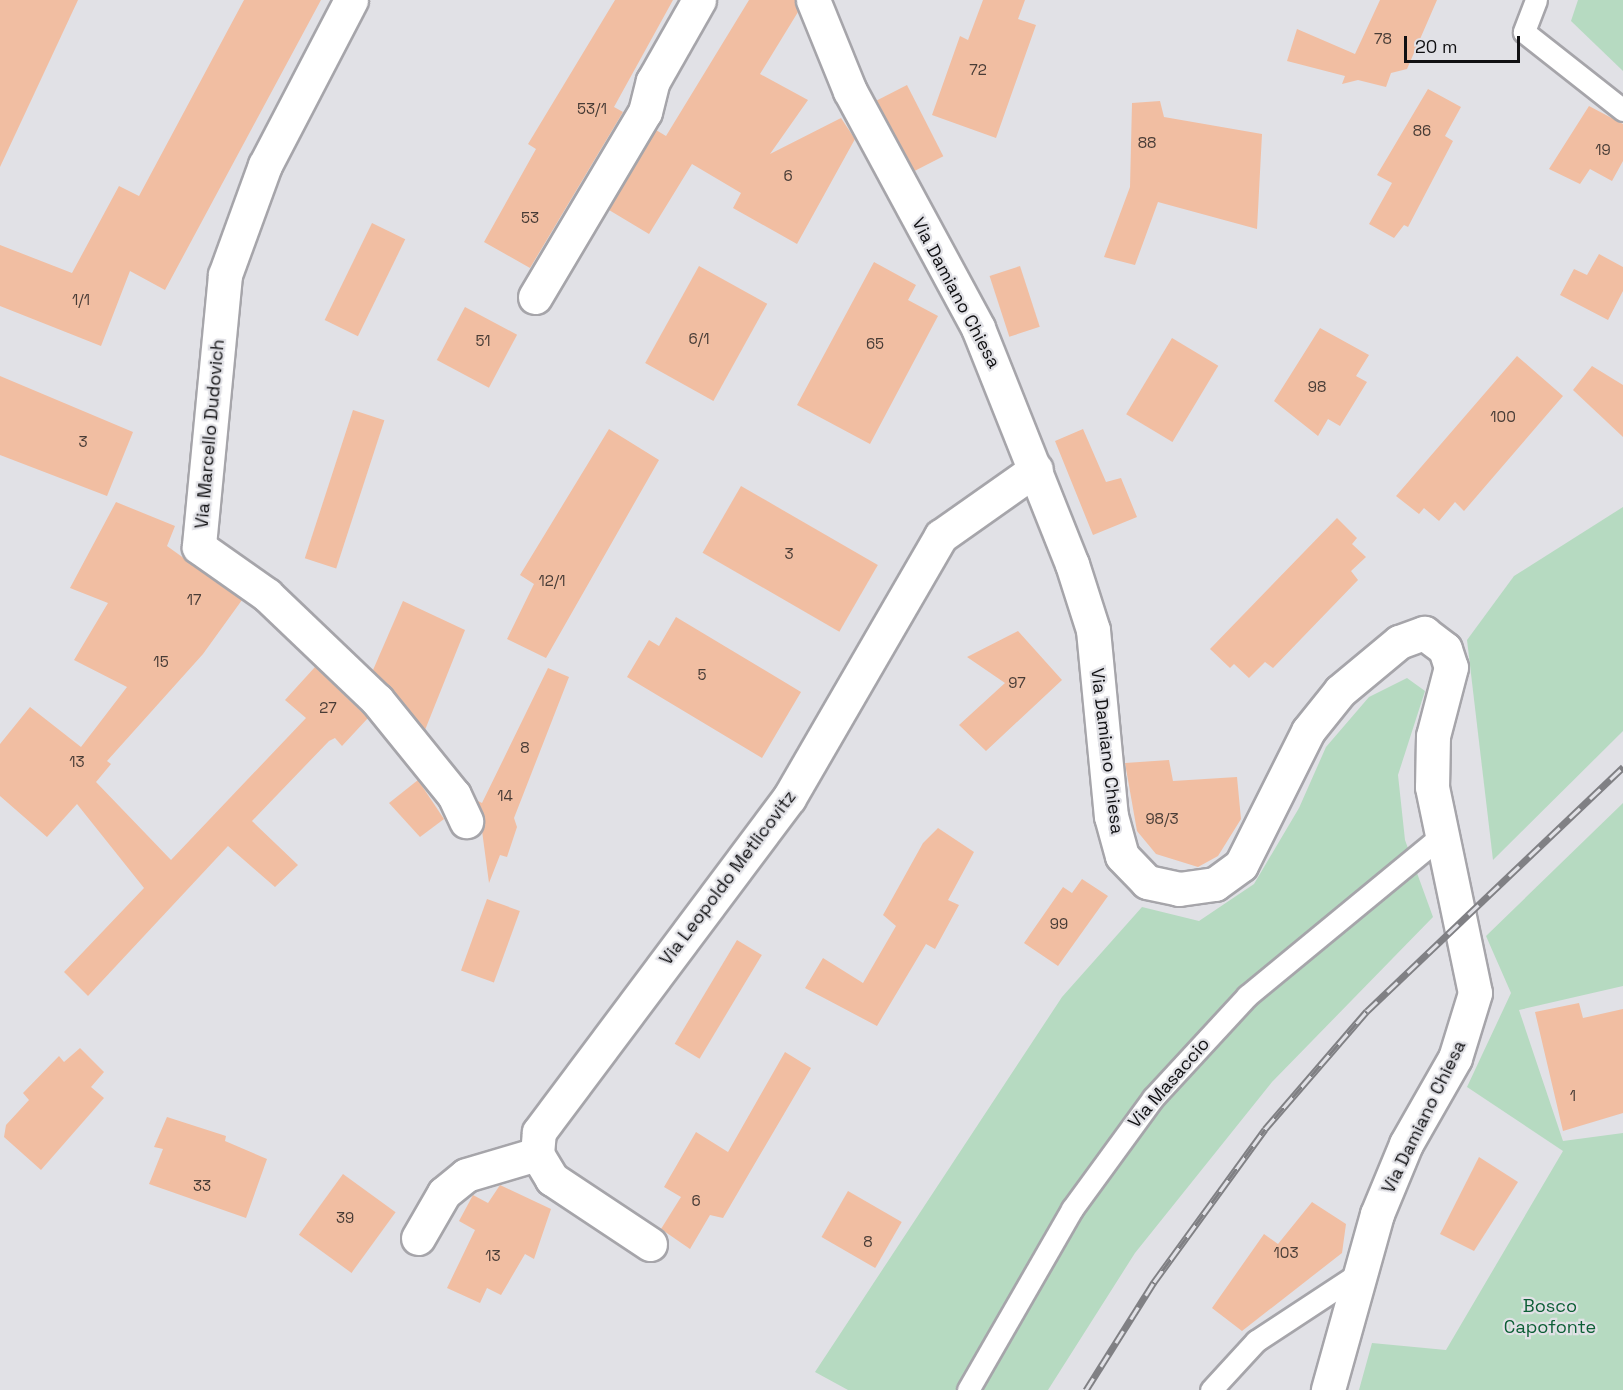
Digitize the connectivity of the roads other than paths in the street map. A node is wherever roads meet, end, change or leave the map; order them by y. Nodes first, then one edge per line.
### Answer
1 (351, 0) edge
2 (699, 0) edge
3 (813, 0) edge
4 (1536, 0) edge
5 (1623, 110) edge
6 (535, 297) dead end
7 (1036, 469) junction
8 (466, 820) dead end
9 (1440, 837) junction
10 (537, 1154) junction
11 (418, 1238) dead end
12 (650, 1244) dead end
13 (1361, 1272) junction
14 (968, 1390) edge
15 (1211, 1390) edge
16 (1328, 1390) edge

1 - 8 street, Via Marcello Dudovich
2 - 6 street
3 - 7 street, Via Damiano Chiesa
4 - 5 lane
7 - 9 street, Via Damiano Chiesa
7 - 10 street, Via Leopoldo Metlicovitz
9 - 13 street, Via Damiano Chiesa
9 - 14 lane, Via Masaccio
10 - 11 street
10 - 12 street
13 - 15 lane
13 - 16 street, Via Damiano Chiesa

